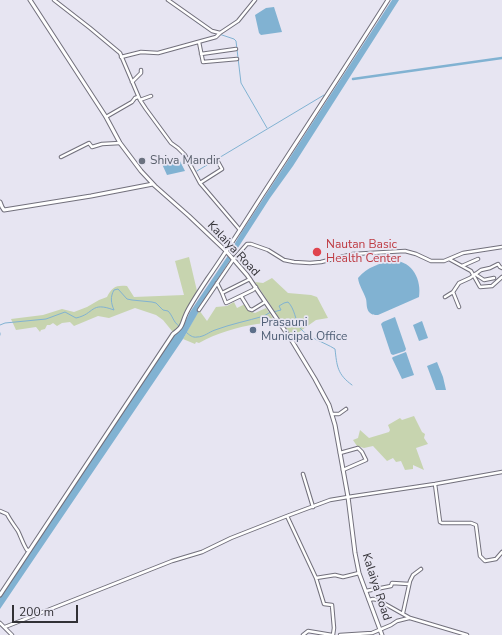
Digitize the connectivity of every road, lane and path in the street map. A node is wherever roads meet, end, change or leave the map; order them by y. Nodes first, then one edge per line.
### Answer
1 (30, 0) edge
2 (54, 0) edge
3 (168, 0) edge
4 (255, 0) edge
5 (388, 0) edge
6 (219, 34) junction
7 (198, 42) junction
8 (236, 49) dead end
9 (201, 54) junction
10 (122, 57) junction
11 (237, 59) dead end
12 (141, 70) dead end
13 (132, 82) junction
14 (150, 96) dead end
15 (139, 98) junction
16 (106, 118) junction
17 (120, 143) junction
18 (61, 157) dead end
19 (217, 160) dead end
20 (200, 183) junction
21 (153, 184) junction
22 (0, 202) edge
23 (240, 230) junction
24 (502, 248) edge
25 (227, 253) junction
26 (449, 259) junction
27 (478, 259) dead end
28 (233, 260) junction
29 (462, 266) junction
30 (502, 268) edge
31 (474, 275) junction
32 (502, 277) edge
33 (494, 278) dead end
34 (250, 279) junction
35 (217, 283) junction
36 (256, 287) junction
37 (453, 292) junction
38 (222, 293) junction
39 (241, 296) junction
40 (445, 298) dead end
41 (266, 302) junction
42 (459, 307) dead end
43 (200, 310) dead end
44 (346, 409) dead end
45 (332, 414) junction
46 (340, 453) junction
47 (343, 470) junction
48 (502, 472) edge
49 (303, 474) dead end
50 (435, 484) junction
51 (348, 497) junction
52 (313, 507) junction
53 (0, 512) edge
54 (287, 516) junction
55 (30, 550) junction
56 (502, 552) edge
57 (421, 569) dead end
58 (359, 572) junction
59 (316, 578) junction
60 (409, 584) junction
61 (366, 591) junction
62 (0, 596) edge
63 (369, 600) junction
64 (403, 613) junction
65 (410, 618) junction
66 (0, 623) edge
67 (5, 627) junction
68 (380, 629) junction
69 (363, 634) edge
70 (12, 635) edge
71 (303, 635) edge
72 (332, 635) edge
73 (340, 635) edge
74 (382, 635) edge
75 (468, 635) edge

1 - 16 main road, Kalaiya Road
2 - 10 street
3 - 6 street
4 - 6 street
5 - 23 main road
6 - 7 street
7 - 9 street
7 - 10 street
8 - 9 street
9 - 11 street
10 - 13 street
12 - 13 street
13 - 15 street
14 - 15 street
15 - 16 street
15 - 20 street
16 - 17 main road, Kalaiya Road
17 - 18 street
17 - 21 main road, Kalaiya Road
19 - 20 street
20 - 23 street
21 - 22 main road
21 - 25 main road, Kalaiya Road
23 - 25 main road
24 - 26 street
25 - 28 main road, Kalaiya Road
25 - 55 main road
26 - 28 street
26 - 29 street
27 - 29 street
28 - 34 main road, Kalaiya Road
28 - 35 street
29 - 31 street
30 - 31 street
31 - 32 street
31 - 33 street
31 - 37 street
34 - 36 main road, Kalaiya Road
34 - 38 street
35 - 38 street
35 - 43 street
36 - 39 street
36 - 41 main road, Kalaiya Road
37 - 40 street
37 - 42 street
38 - 39 street
39 - 41 street
41 - 45 main road, Kalaiya Road
44 - 45 street
45 - 46 main road, Kalaiya Road
46 - 47 main road, Kalaiya Road
46 - 47 street
47 - 51 main road, Kalaiya Road
48 - 50 street
49 - 52 street
50 - 51 street
50 - 56 street
51 - 52 street
51 - 58 main road, Kalaiya Road
52 - 54 street
53 - 55 street
54 - 59 street
54 - 67 street
55 - 62 main road
57 - 60 street
58 - 59 street
58 - 61 main road, Kalaiya Road
59 - 72 street
60 - 61 street
60 - 64 street
61 - 63 main road, Kalaiya Road
63 - 64 street
63 - 68 main road, Kalaiya Road
64 - 65 street
65 - 68 street
65 - 75 street
66 - 67 street
67 - 70 street
68 - 69 street
68 - 74 main road, Kalaiya Road
69 - 73 street
71 - 72 street

